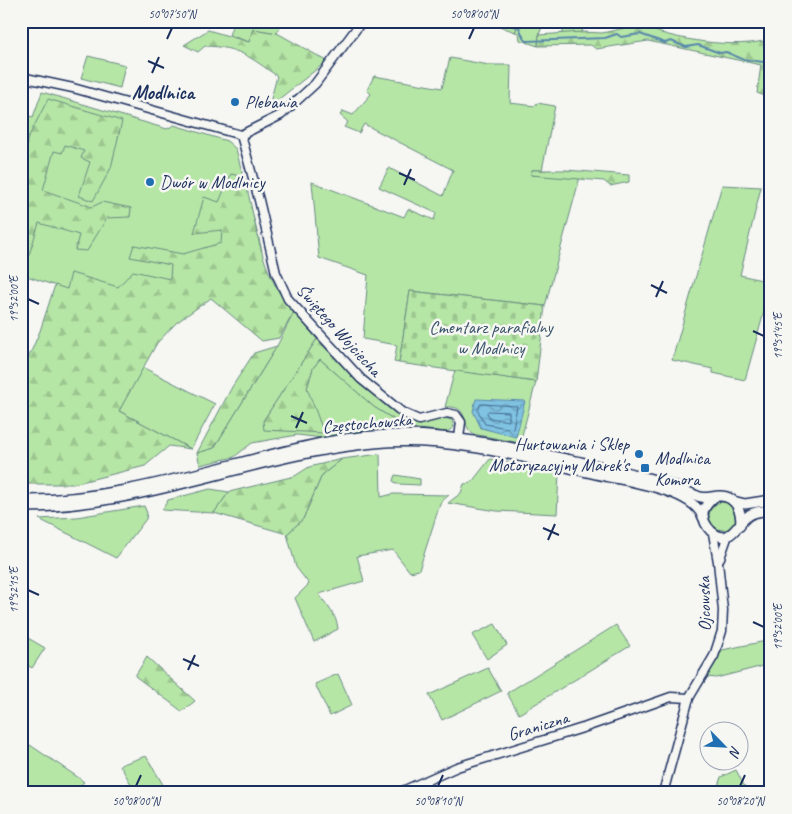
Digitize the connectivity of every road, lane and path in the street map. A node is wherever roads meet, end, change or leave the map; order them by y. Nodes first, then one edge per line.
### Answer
1 (362, 21) edge
2 (21, 77) edge
3 (241, 135) junction
4 (459, 438) junction
5 (714, 498) junction
6 (21, 500) edge
7 (771, 500) edge
8 (734, 501) junction
9 (21, 507) edge
10 (771, 510) edge
11 (704, 517) junction
12 (740, 526) junction
13 (712, 532) junction
14 (728, 535) junction
15 (718, 562) junction
16 (689, 698) junction
17 (398, 793) edge
18 (663, 793) edge

1 - 3 street
2 - 3 street
3 - 4 street, Świętego Wojciecha
4 - 5 main road, Częstochowska
4 - 6 main road, Częstochowska
5 - 8 main road
5 - 11 main road
7 - 8 main road
8 - 12 main road
9 - 11 main road, Częstochowska
10 - 12 main road
11 - 13 main road
12 - 14 main road
13 - 14 main road
13 - 15 street, Ojcowska
14 - 15 street, Ojcowska
15 - 16 street, Ojcowska
16 - 17 street, Graniczna
16 - 18 street, Ojcowska

